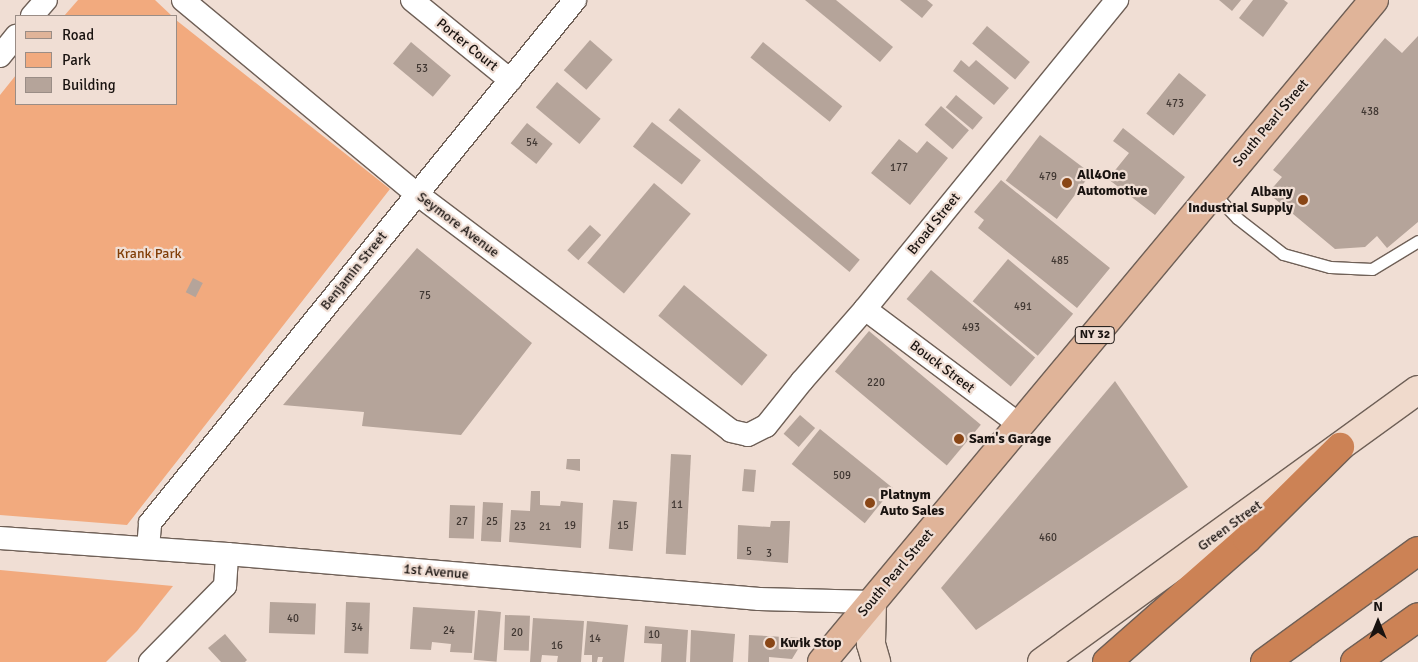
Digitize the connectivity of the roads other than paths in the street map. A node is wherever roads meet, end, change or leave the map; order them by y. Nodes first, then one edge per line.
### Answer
1 (46, 0) edge
2 (575, 0) edge
3 (1117, 0) edge
4 (186, 1) edge
5 (422, 3) edge
6 (1366, 3) edge
7 (33, 15) edge
8 (15, 37) edge
9 (0, 56) edge
10 (510, 80) junction
11 (1213, 193) junction
12 (417, 194) junction
13 (1418, 241) edge
14 (865, 309) junction
15 (1418, 390) edge
16 (1020, 425) junction
17 (743, 434) joint
18 (1340, 447) junction
19 (0, 538) edge
20 (148, 548) junction
21 (1418, 552) edge
22 (227, 554) junction
23 (872, 602) junction
24 (1418, 617) edge
25 (150, 662) edge
26 (822, 662) edge
27 (876, 662) edge
28 (1042, 662) edge
29 (1107, 662) edge
30 (1265, 662) edge
31 (1355, 662) edge

1 - 7 street
2 - 10 street, Benjamin Street
3 - 14 street, Broad Street
4 - 12 street, Seymore Avenue
5 - 10 street, Porter Court
6 - 11 main road, South Pearl Street / NY 32
8 - 9 street
10 - 12 street, Benjamin Street
11 - 13 lane
11 - 16 main road, South Pearl Street / NY 32
12 - 17 street, Seymore Avenue
12 - 20 street, Benjamin Street
14 - 16 street, Bouck Street
14 - 17 street, Broad Street
15 - 18 main road, Green Street
16 - 23 main road, South Pearl Street / NY 32
18 - 28 main road, Green Street
18 - 29 highway
19 - 20 street, 1st Avenue
20 - 22 street, 1st Avenue
21 - 30 highway
22 - 23 street, 1st Avenue
22 - 25 street
23 - 26 main road, South Pearl Street / NY 32
23 - 27 main road
24 - 31 highway

